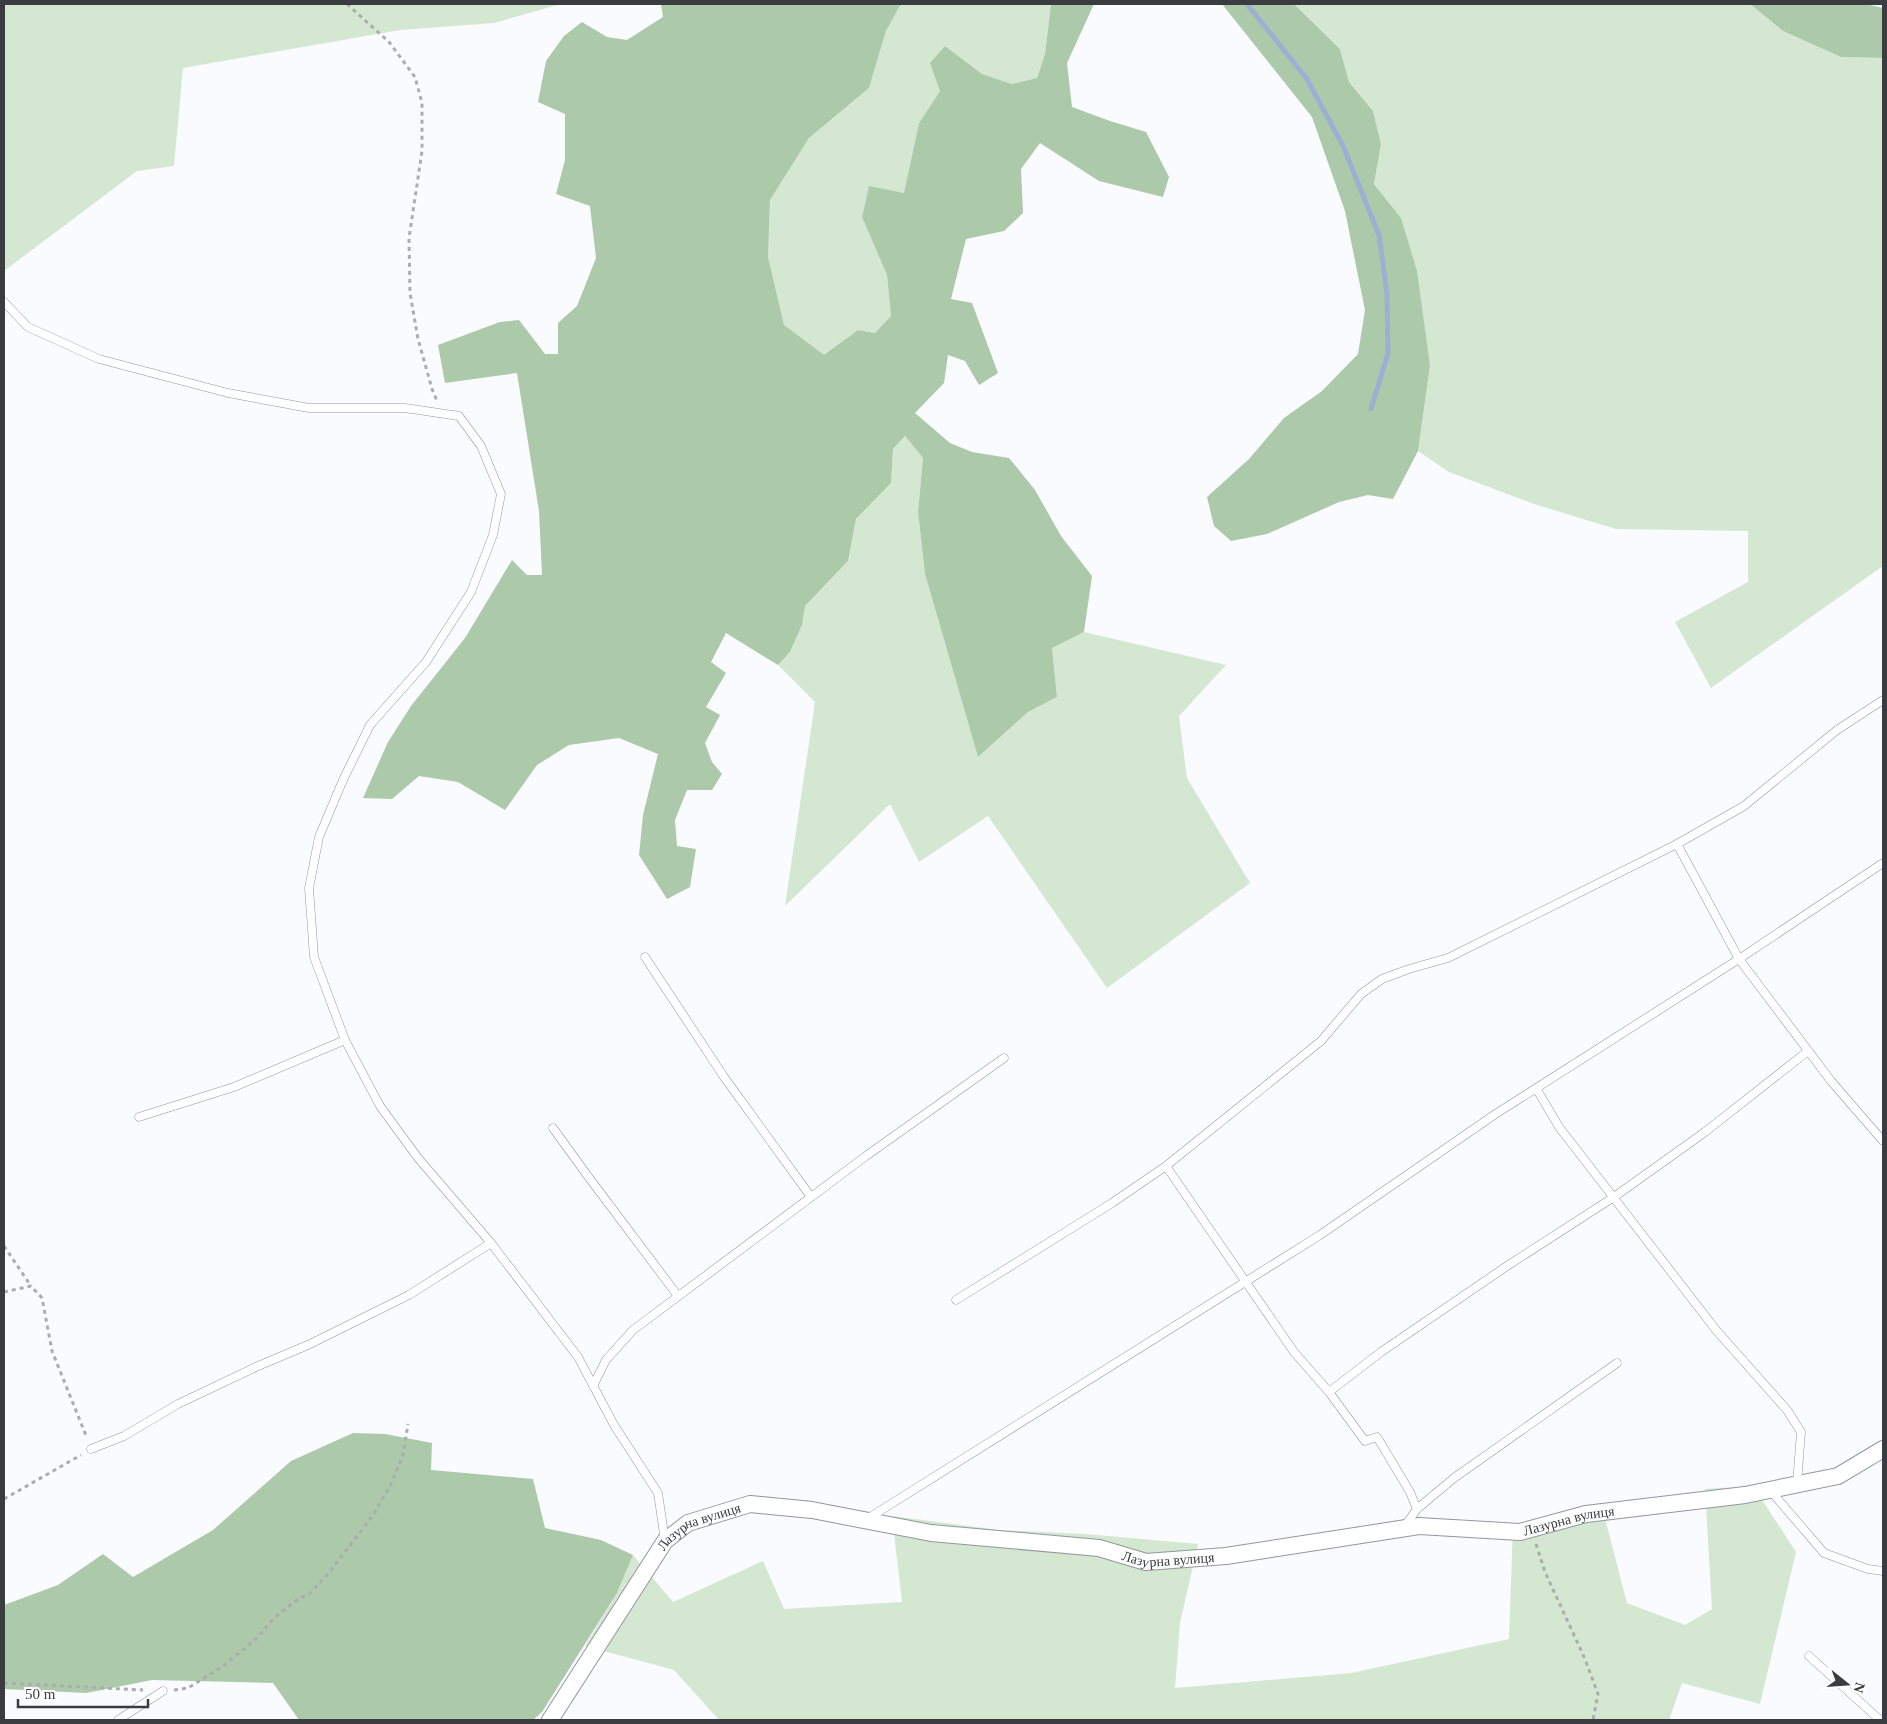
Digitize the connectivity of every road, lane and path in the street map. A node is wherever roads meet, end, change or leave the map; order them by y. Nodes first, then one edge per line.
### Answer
1 (347, 4) edge
2 (4, 302) edge
3 (443, 414) junction
4 (1883, 700) edge
5 (1677, 844) junction
6 (1883, 863) edge
7 (645, 957) dead end
8 (1739, 959) junction
9 (345, 1040) junction
10 (1808, 1051) junction
11 (1004, 1058) dead end
12 (1536, 1088) junction
13 (139, 1118) dead end
14 (553, 1128) dead end
15 (1883, 1141) edge
16 (1166, 1166) junction
17 (811, 1197) junction
18 (1614, 1197) junction
19 (491, 1243) junction
20 (4, 1246) edge
21 (1246, 1282) junction
22 (31, 1286) junction
23 (4, 1292) edge
24 (678, 1296) junction
25 (956, 1300) dead end
26 (1617, 1363) dead end
27 (593, 1386) junction
28 (1329, 1392) junction
29 (408, 1424) dead end
30 (91, 1449) junction
31 (1883, 1449) edge
32 (1797, 1484) junction
33 (1770, 1490) junction
34 (4, 1499) edge
35 (1417, 1509) junction
36 (866, 1520) junction
37 (1403, 1528) junction
38 (1531, 1529) junction
39 (665, 1541) junction
40 (1883, 1571) edge
41 (1809, 1656) dead end
42 (4, 1683) edge
43 (163, 1691) junction
44 (118, 1720) edge
45 (550, 1720) edge
46 (1593, 1720) edge
47 (1880, 1720) edge

1 - 3 path
2 - 3 lane
3 - 9 lane
4 - 5 lane
5 - 8 lane
5 - 16 lane
6 - 8 lane
7 - 17 lane
8 - 10 lane
8 - 12 lane
9 - 13 lane
9 - 19 lane
10 - 15 lane
10 - 18 lane
11 - 17 lane
12 - 18 lane
12 - 21 lane
14 - 24 lane
16 - 21 lane
16 - 25 lane
17 - 24 lane
18 - 28 lane
18 - 32 lane
19 - 27 lane
19 - 30 lane
20 - 22 path
21 - 28 lane
21 - 36 lane
22 - 23 path
22 - 30 path
24 - 27 lane
26 - 35 lane
27 - 39 lane
28 - 35 lane
29 - 43 path
30 - 34 path
31 - 32 street, Лазурна вулиця
32 - 33 street, Лазурна вулиця
33 - 38 street, Лазурна вулиця
33 - 40 lane
35 - 37 lane
36 - 37 street, Лазурна вулиця
36 - 39 street, Лазурна вулиця
37 - 38 street, Лазурна вулиця
38 - 46 path
39 - 45 street, Лазурна вулиця
41 - 47 lane
42 - 43 path
43 - 44 lane

